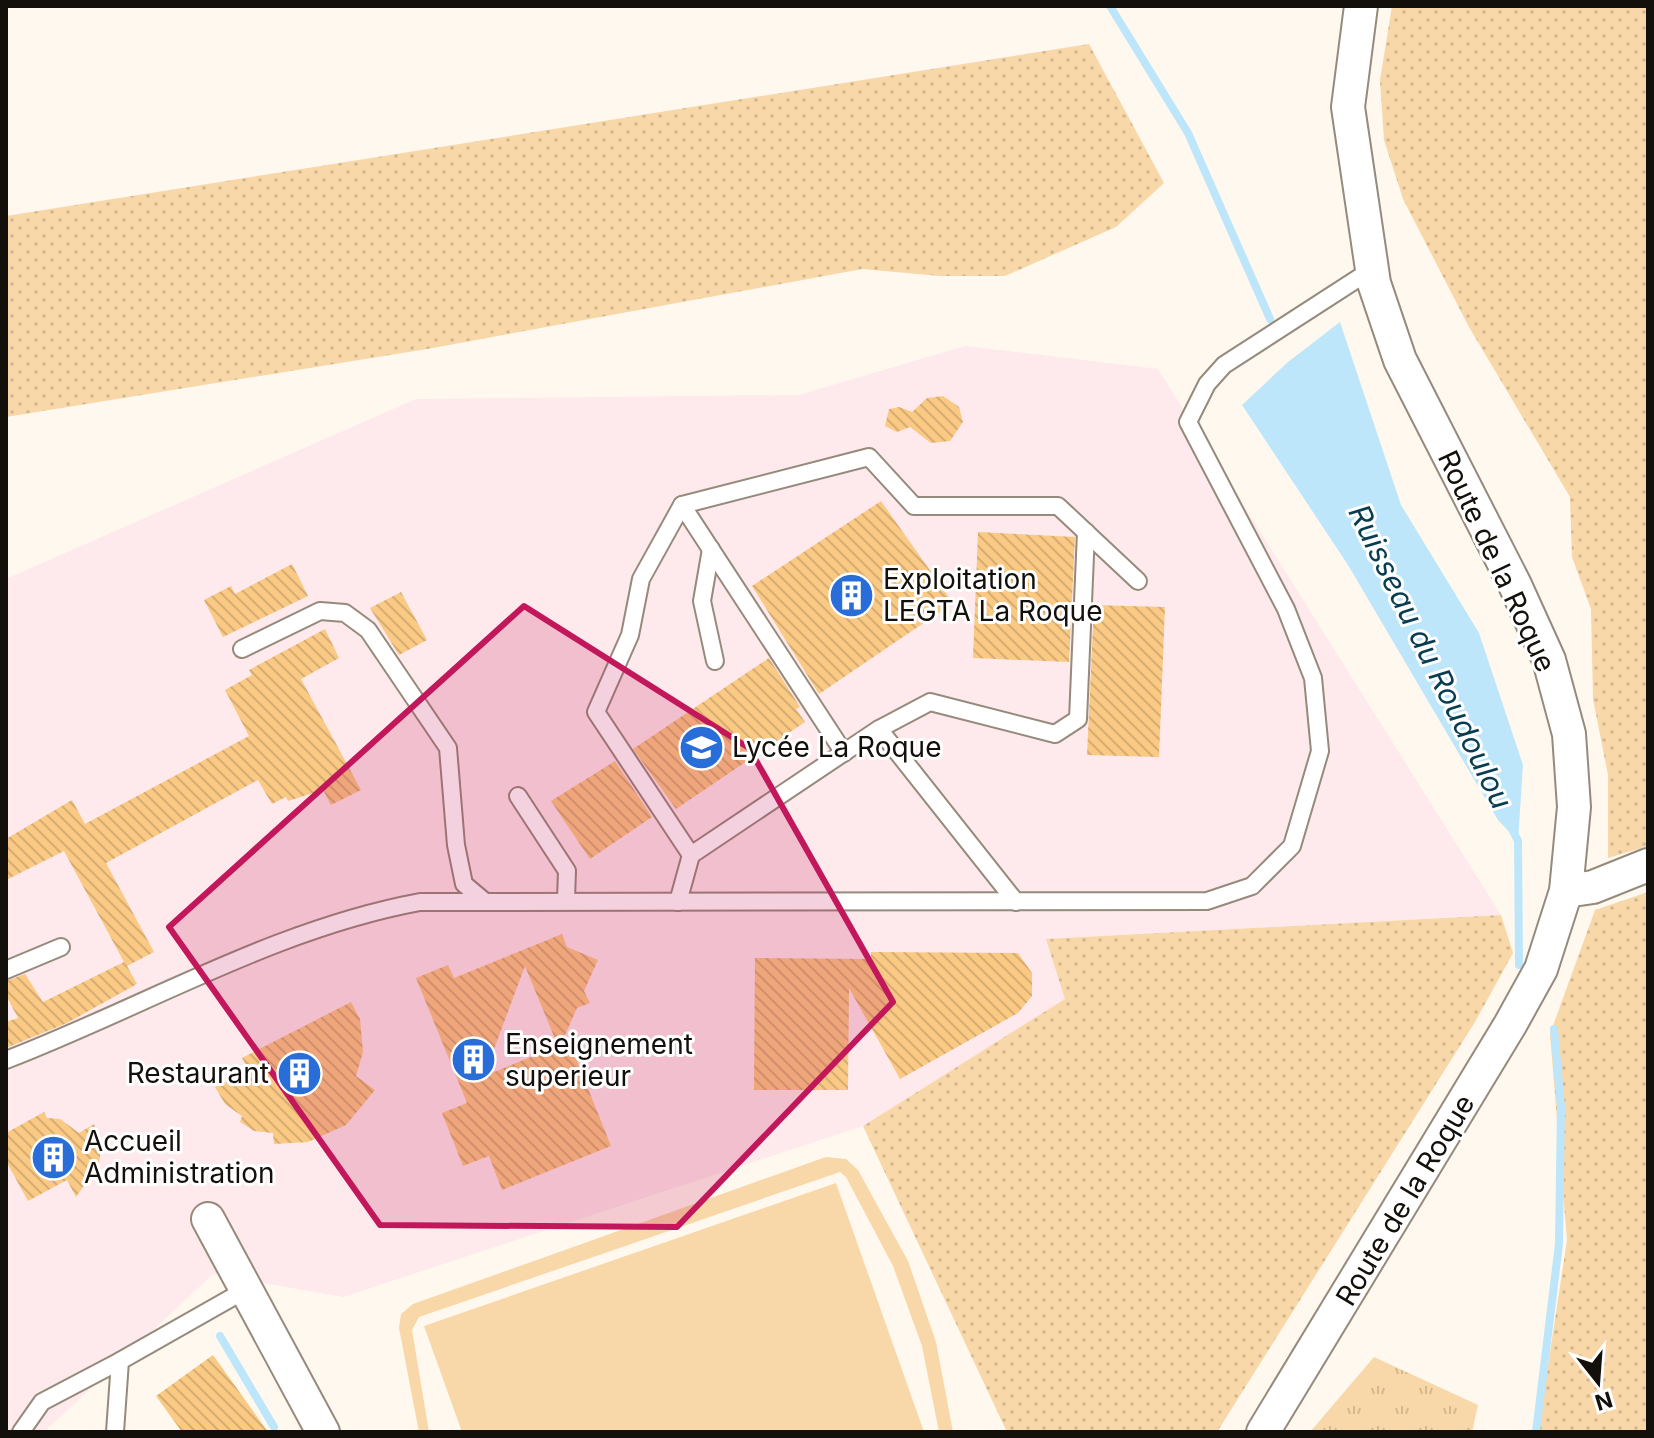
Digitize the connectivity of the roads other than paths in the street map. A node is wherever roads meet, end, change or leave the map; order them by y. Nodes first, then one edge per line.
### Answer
1 (1361, 6) edge
2 (1371, 270) junction
3 (682, 505) junction
4 (1086, 532) junction
5 (711, 549) junction
6 (1138, 581) dead end
7 (242, 649) dead end
8 (715, 661) dead end
9 (879, 729) junction
10 (844, 753) junction
11 (518, 796) dead end
12 (691, 855) junction
13 (1648, 865) edge
14 (1566, 891) junction
15 (566, 899) junction
16 (483, 900) junction
17 (678, 902) junction
18 (1016, 902) junction
19 (61, 947) dead end
20 (6, 970) edge
21 (6, 1060) edge
22 (208, 1219) dead end
23 (247, 1289) junction
24 (120, 1361) junction
25 (21, 1432) edge
26 (115, 1432) edge
27 (323, 1432) edge
28 (1263, 1432) edge

1 - 2 street, Route de la Roque
2 - 14 street, Route de la Roque
2 - 18 lane
3 - 4 lane
3 - 5 lane
3 - 12 lane
4 - 6 lane
4 - 9 lane
5 - 8 lane
5 - 10 lane
7 - 16 lane
9 - 10 lane
9 - 18 lane
10 - 12 lane
11 - 15 lane
12 - 17 lane
13 - 14 street
14 - 28 street, Route de la Roque
15 - 16 lane
15 - 17 lane
16 - 21 lane
17 - 18 lane
19 - 20 lane
22 - 23 street
23 - 24 lane
23 - 27 street
24 - 25 lane
24 - 26 lane

